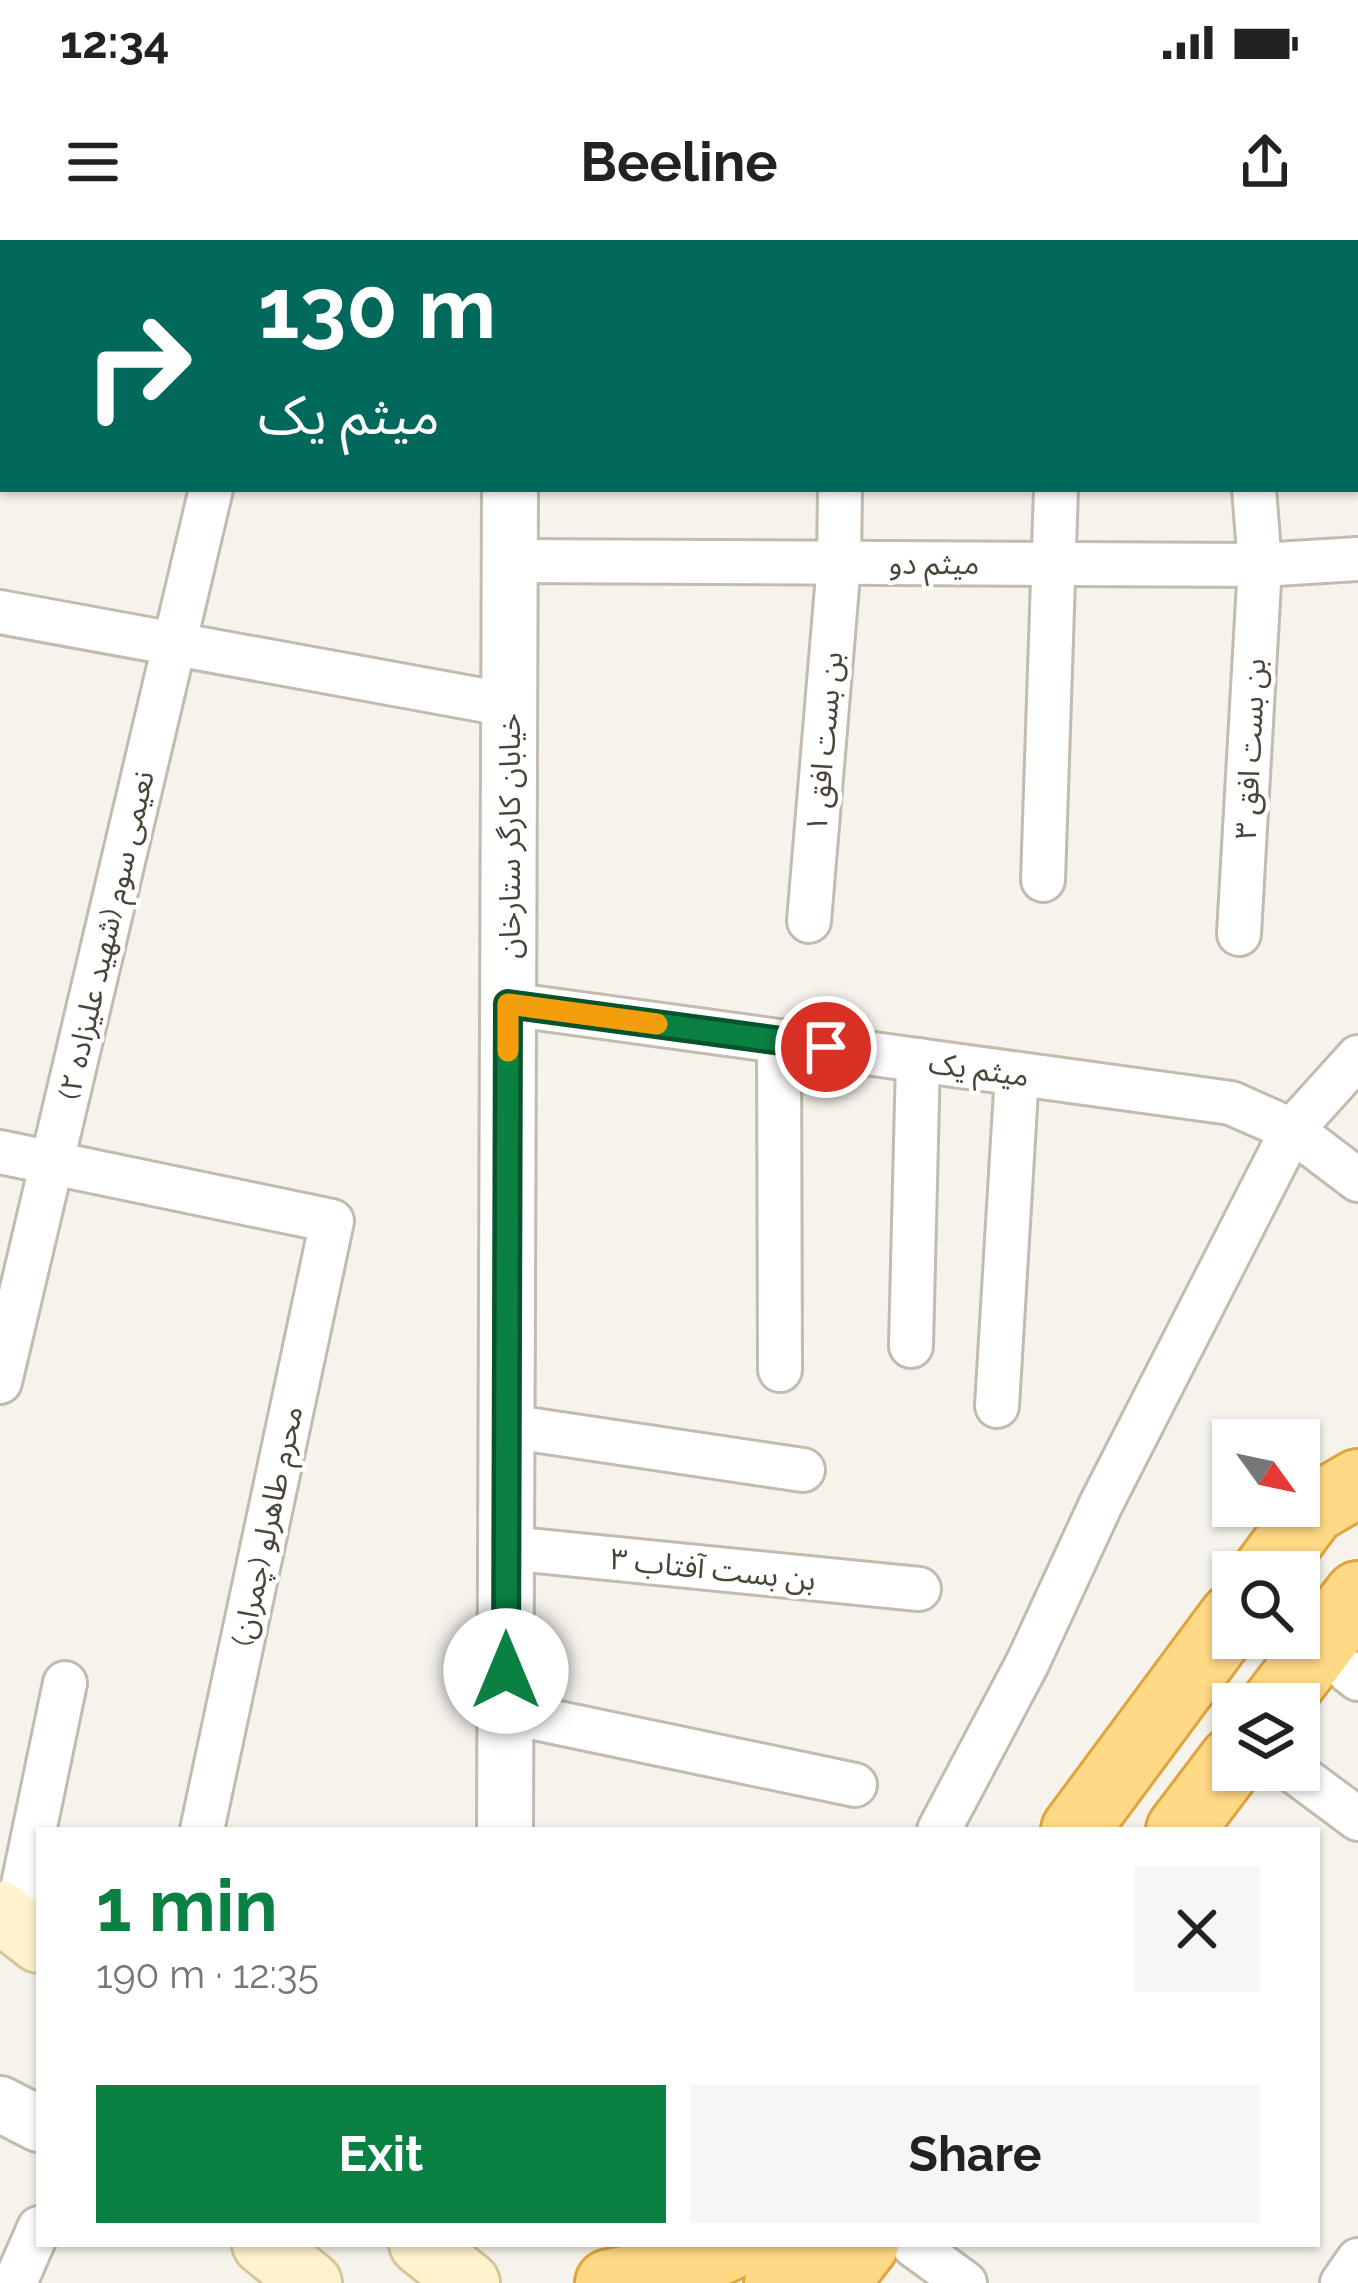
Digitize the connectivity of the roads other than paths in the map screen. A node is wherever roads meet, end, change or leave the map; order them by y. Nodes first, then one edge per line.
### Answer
1 (211, 492) edge
2 (510, 492) edge
3 (840, 492) edge
4 (1056, 492) edge
5 (1254, 492) edge
6 (1358, 559) edge
7 (509, 561) junction
8 (838, 563) junction
9 (1052, 563) junction
10 (1260, 565) junction
11 (0, 612) edge
12 (175, 644) junction
13 (509, 705) junction
14 (1043, 880) dead end
15 (809, 921) dead end
16 (1239, 934) dead end
17 (508, 1004) junction
18 (779, 1041) junction
19 (1358, 1057) edge
20 (918, 1060) junction
21 (1017, 1074) junction
22 (1292, 1130) junction
23 (0, 1152) edge
24 (52, 1163) junction
25 (1358, 1180) edge
26 (911, 1346) dead end
27 (780, 1370) dead end
28 (0, 1382) edge
29 (997, 1406) dead end
30 (507, 1426) junction
31 (803, 1470) dead end
32 (1357, 1505) edge
33 (507, 1548) junction
34 (1282, 1551) edge
35 (1320, 1560) edge
36 (919, 1589) dead end
37 (1358, 1595) edge
38 (1212, 1645) edge
39 (1248, 1659) edge
40 (1355, 1670) edge
41 (65, 1683) dead end
42 (1291, 1683) edge
43 (506, 1712) junction
44 (1320, 1712) edge
45 (855, 1785) dead end
46 (1212, 1788) edge
47 (1258, 1791) edge
48 (1320, 1791) edge
49 (1358, 1819) edge
50 (37, 1827) edge
51 (203, 1827) edge
52 (505, 1827) edge
53 (941, 1827) edge
54 (1078, 1827) edge
55 (1122, 1827) edge
56 (1182, 1827) edge
57 (1231, 1827) edge
58 (36, 1833) edge
59 (18, 1926) edge
60 (0, 2104) edge
61 (36, 2122) edge
62 (36, 2235) edge
63 (728, 2247) edge
64 (767, 2247) edge
65 (806, 2247) edge
66 (863, 2247) edge
67 (911, 2247) edge
68 (916, 2247) edge
69 (1358, 2260) edge
70 (14, 2283) edge
71 (609, 2283) edge
72 (737, 2283) edge
73 (778, 2283) edge
74 (836, 2283) edge
75 (884, 2283) edge
76 (965, 2283) edge
77 (1342, 2283) edge

1 - 12 street, نعیمی سوم (شهید علیزاده ۲)
2 - 7 street, خیابان کارگر ستارخان
3 - 8 street, بن بست افق ۱
4 - 9 street
5 - 10 street, بن بست افق ۳
6 - 10 street, میثم دو
7 - 8 street, میثم دو
7 - 13 street, خیابان کارگر ستارخان
8 - 9 street, میثم دو
8 - 15 street, بن بست افق ۱
9 - 10 street, میثم دو
9 - 14 street
10 - 16 street, بن بست افق ۳
11 - 12 street
12 - 13 street
12 - 24 street, نعیمی سوم (شهید علیزاده ۲)
13 - 17 street, خیابان کارگر ستارخان
17 - 18 street, میثم یک
17 - 30 street, خیابان کارگر ستارخان
18 - 20 street, میثم یک
18 - 27 street
19 - 22 street
20 - 21 street, میثم یک
20 - 26 street
21 - 22 street, میثم یک
21 - 29 street
22 - 25 street, میثم یک
22 - 53 street
23 - 24 street
24 - 28 street, نعیمی سوم (شهید علیزاده ۲)
24 - 51 street, محرم طاهرلو (چمران)
30 - 31 street
30 - 33 street, خیابان کارگر ستارخان
32 - 34 highway
32 - 35 highway
33 - 36 street, بن بست آفتاب ۳
33 - 43 street, خیابان کارگر ستارخان
37 - 42 highway
38 - 54 highway
39 - 55 highway
40 - 44 highway
41 - 50 street
43 - 45 street
43 - 52 street, خیابان کارگر ستارخان
46 - 56 highway
47 - 57 highway
48 - 49 street
58 - 59 street
60 - 61 street
62 - 70 street
63 - 71 highway
64 - 72 highway
65 - 73 highway
66 - 74 highway
67 - 75 highway
68 - 76 street
69 - 77 street

